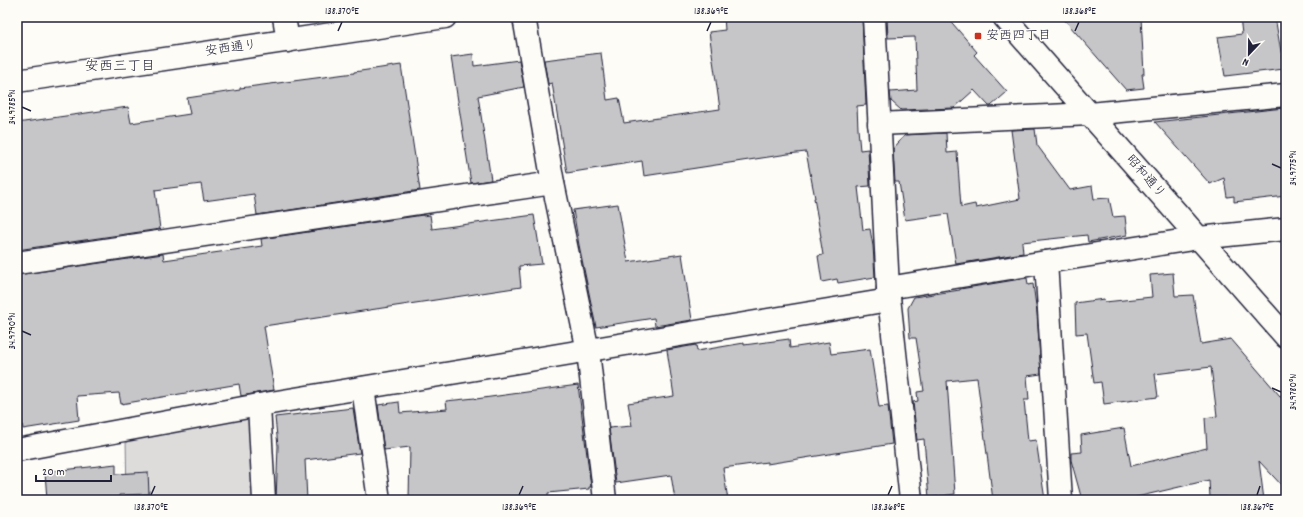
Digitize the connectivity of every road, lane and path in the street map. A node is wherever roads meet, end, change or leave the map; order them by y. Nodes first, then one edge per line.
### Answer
1 (284, 17) edge
2 (445, 17) edge
3 (524, 17) edge
4 (874, 17) edge
5 (1004, 17) edge
6 (288, 41) junction
7 (17, 81) edge
8 (1286, 95) edge
9 (1090, 114) junction
10 (879, 124) junction
11 (553, 183) junction
12 (1286, 229) edge
13 (1199, 238) junction
14 (1046, 262) junction
15 (17, 263) edge
16 (889, 294) junction
17 (1286, 337) edge
18 (588, 351) junction
19 (363, 388) junction
20 (259, 405) junction
21 (17, 450) edge
22 (264, 500) edge
23 (379, 500) edge
24 (605, 500) edge
25 (911, 500) edge
26 (1061, 500) edge

1 - 6 street
2 - 6 street, 安西通り
3 - 11 street
4 - 10 street
5 - 9 street, 昭和通り
6 - 7 street, 安西通り
8 - 9 street
9 - 10 street
9 - 13 street, 昭和通り
10 - 16 street
11 - 15 street
11 - 18 street
12 - 13 street
13 - 14 street
13 - 17 street, 昭和通り
14 - 16 street
14 - 26 street
16 - 18 street
16 - 25 street
18 - 19 street
18 - 24 street
19 - 20 street
19 - 23 street
20 - 21 street
20 - 22 street

